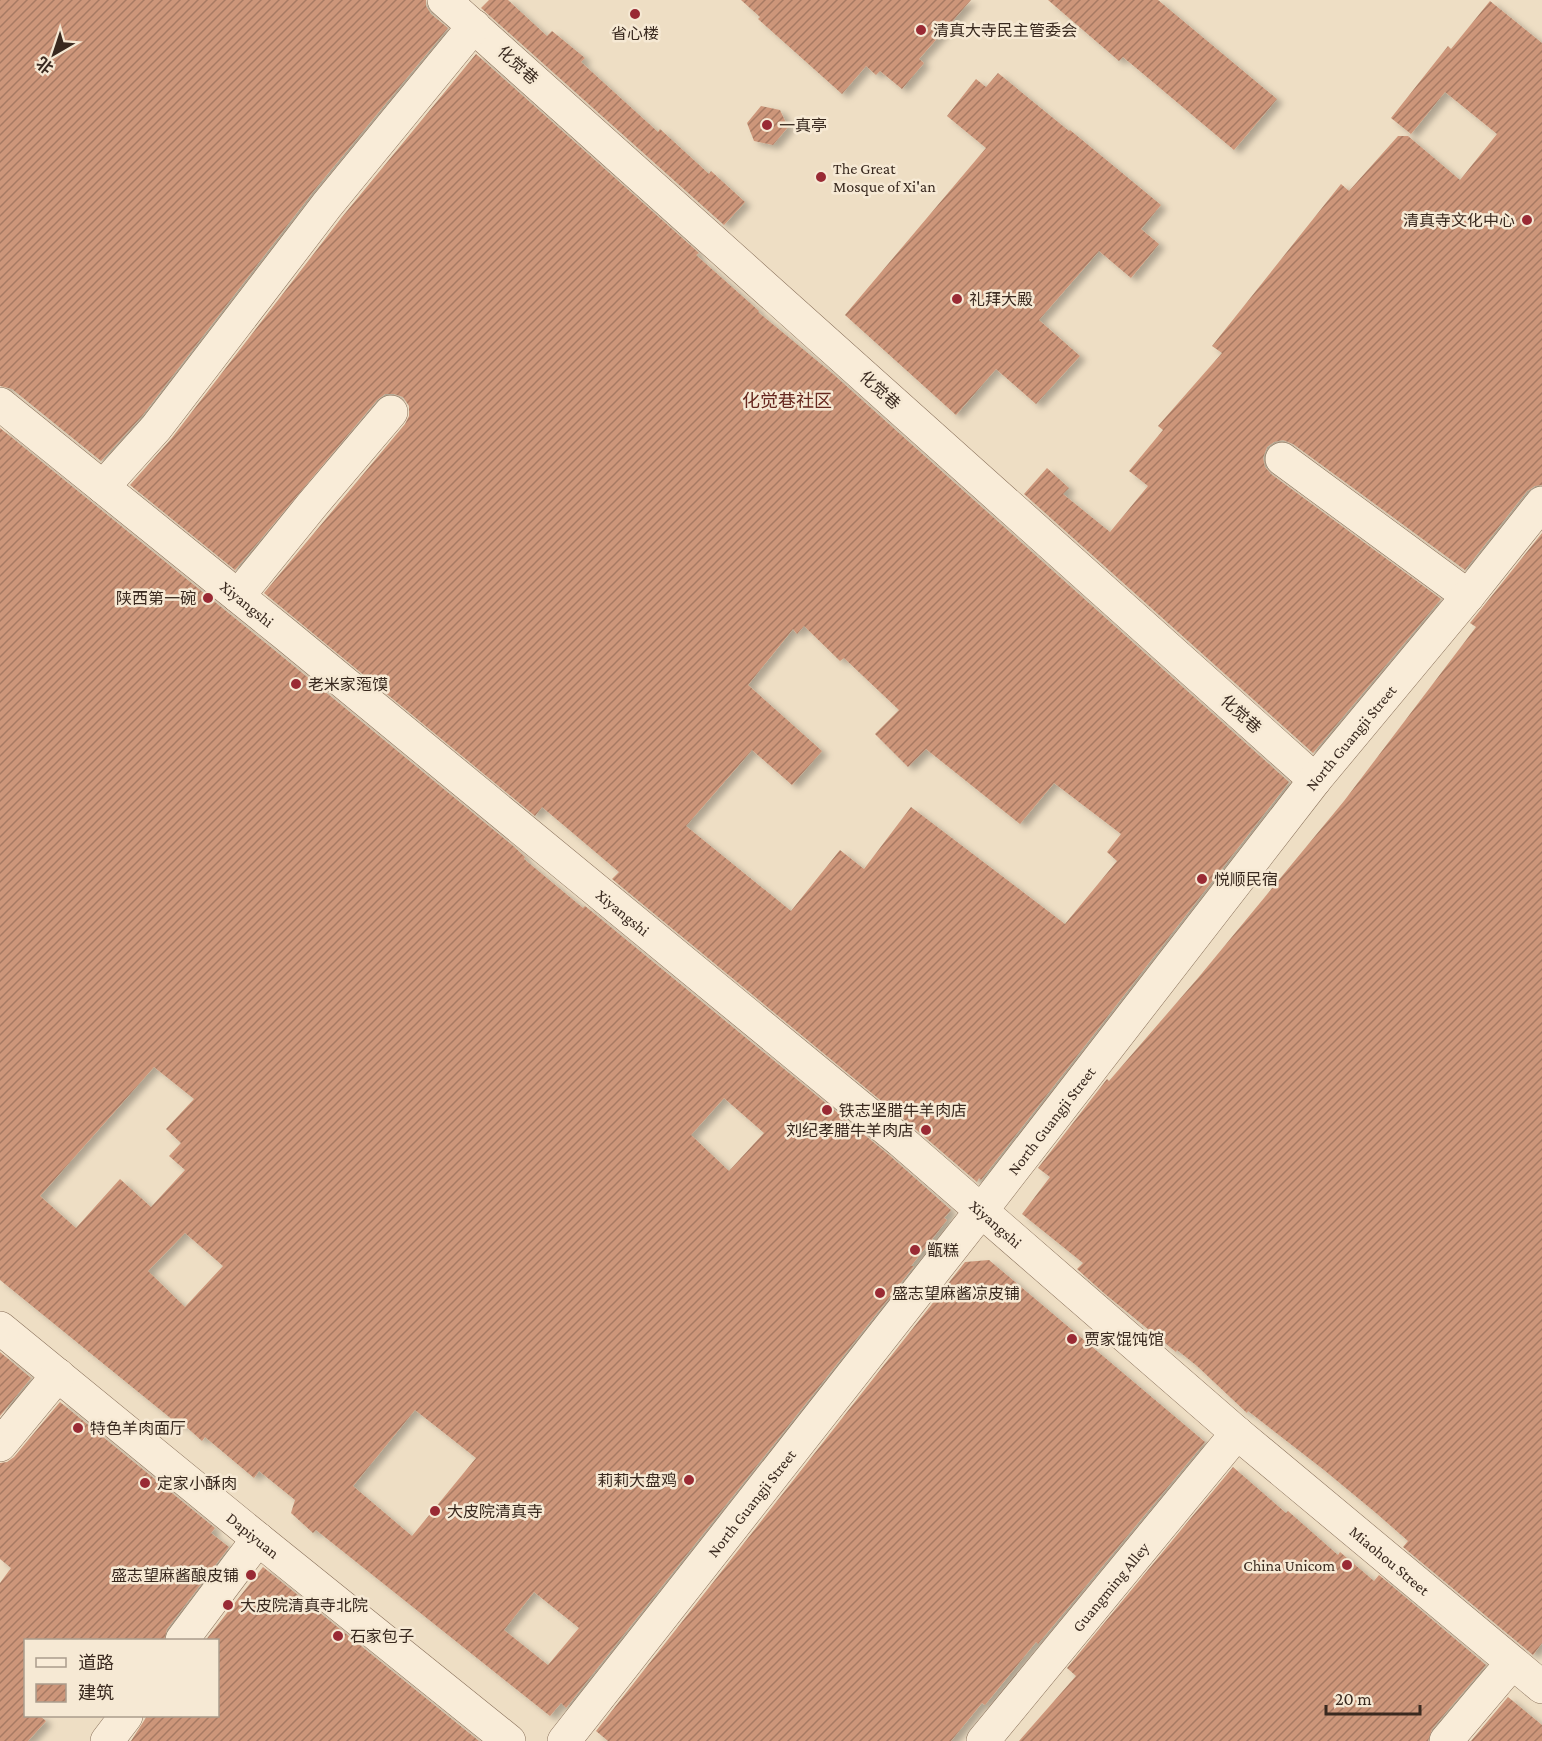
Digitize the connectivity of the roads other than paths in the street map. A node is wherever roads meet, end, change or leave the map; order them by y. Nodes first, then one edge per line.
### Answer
1 (444, 0) edge
2 (474, 26) junction
3 (0, 404) edge
4 (391, 412) dead end
5 (1282, 459) dead end
6 (103, 487) junction
7 (1542, 503) edge
8 (238, 596) junction
9 (1468, 596) junction
10 (1315, 780) junction
11 (981, 1211) junction
12 (0, 1328) edge
13 (58, 1375) junction
14 (1237, 1433) junction
15 (0, 1445) edge
16 (258, 1539) junction
17 (183, 1639) edge
18 (1532, 1673) edge
19 (125, 1717) edge
20 (107, 1741) edge
21 (509, 1741) edge
22 (564, 1741) edge
23 (983, 1741) edge
24 (1446, 1741) edge

1 - 2 street, 化觉巷
2 - 6 street
2 - 10 street, 化觉巷
3 - 6 street, Xiyangshi
4 - 8 street
5 - 9 street
6 - 8 street, Xiyangshi
7 - 9 street, North Guangji Street
8 - 11 street, Xiyangshi
9 - 10 street, North Guangji Street
10 - 11 street, North Guangji Street
11 - 14 street, Xiyangshi
11 - 22 street, North Guangji Street
12 - 13 street, Dapiyuan
13 - 15 street
13 - 16 street, Dapiyuan
14 - 18 street, Miaohou Street
14 - 23 street, Guangming Alley
16 - 17 street
16 - 21 street, Dapiyuan
18 - 24 street
19 - 20 street

